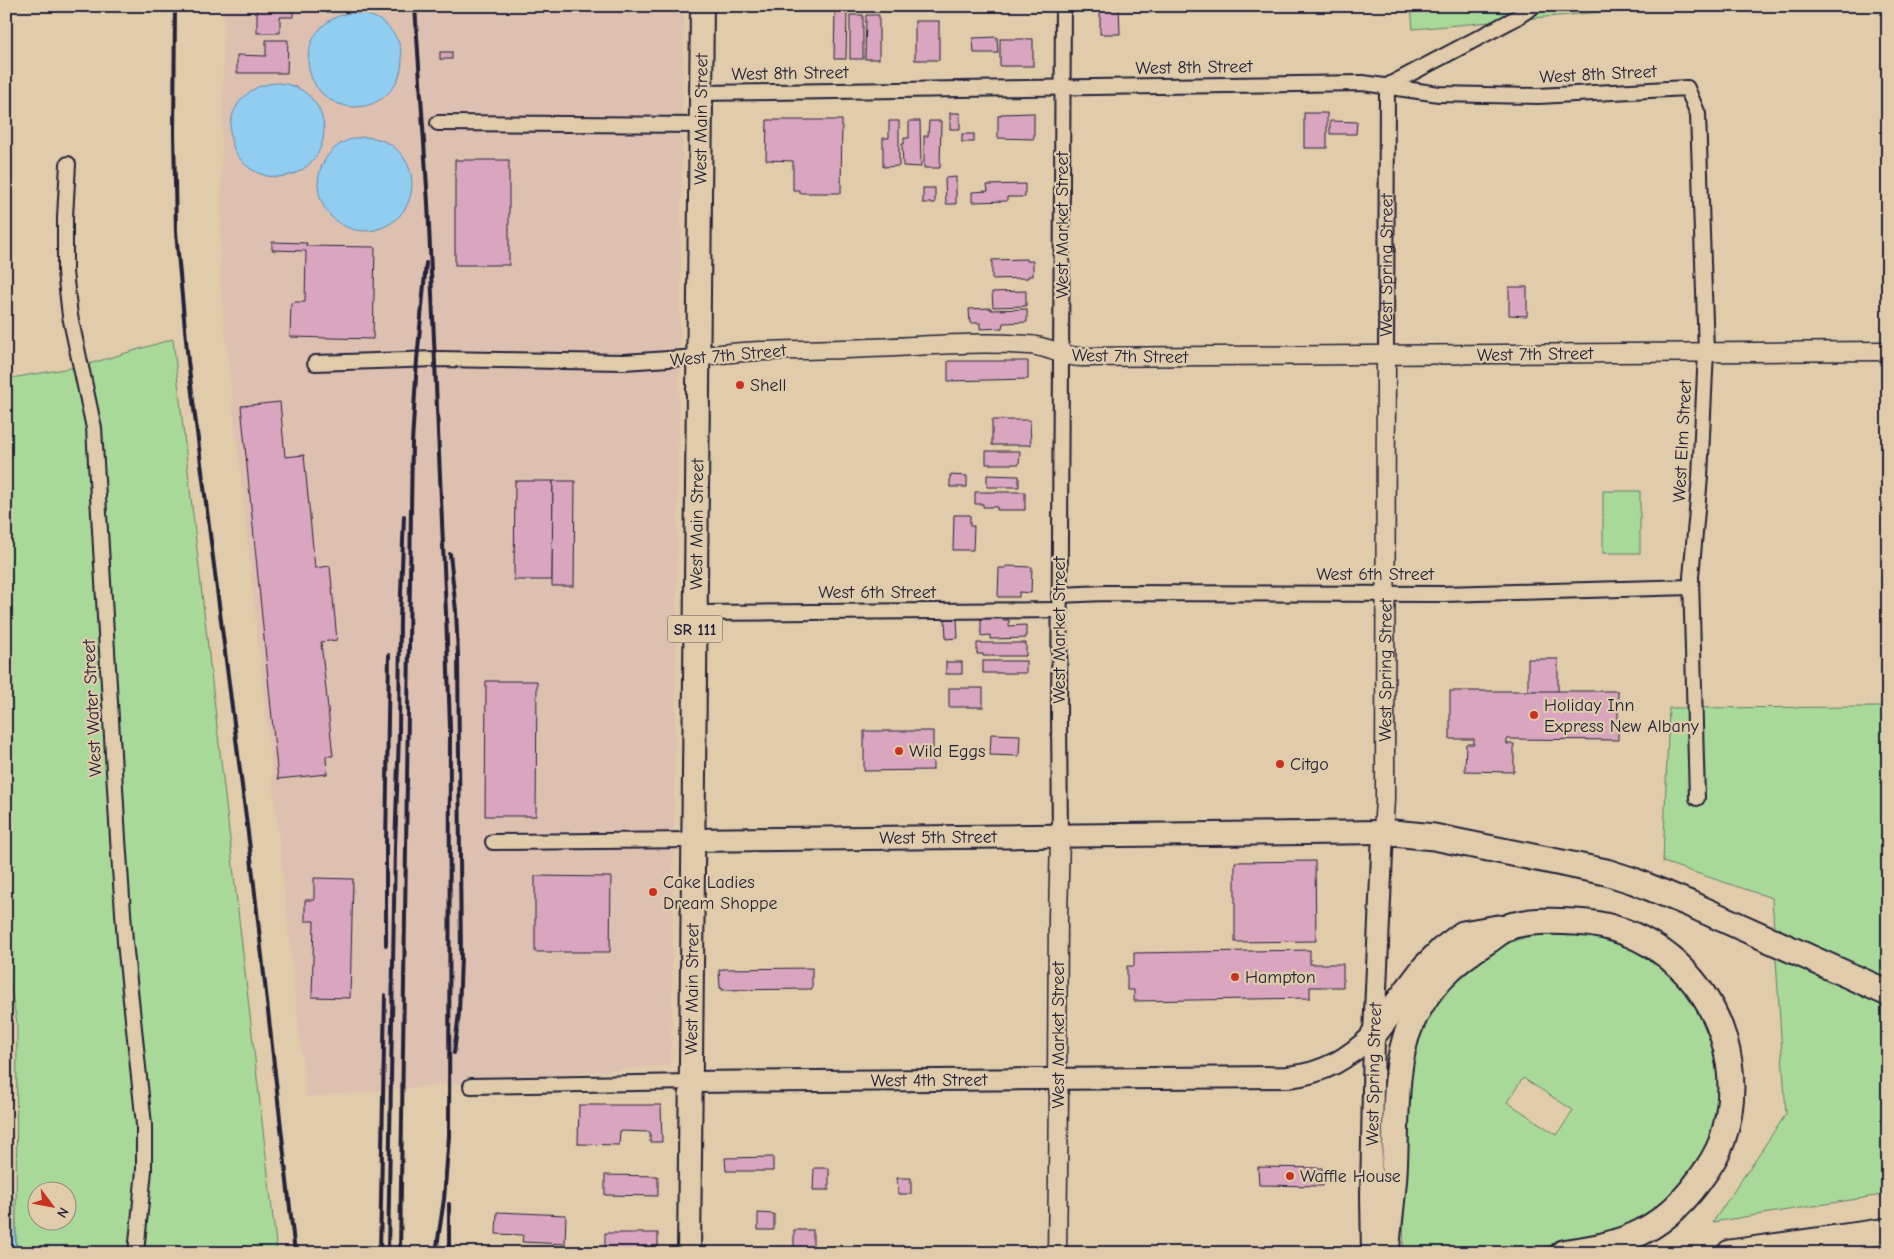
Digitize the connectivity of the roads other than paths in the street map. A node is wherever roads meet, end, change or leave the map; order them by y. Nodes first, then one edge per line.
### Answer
1 (702, 6) edge
2 (1063, 6) edge
3 (1534, 6) edge
4 (1387, 86) junction
5 (1062, 87) junction
6 (1688, 88) joint
7 (701, 93) junction
8 (438, 123) dead end
9 (701, 125) junction
10 (68, 164) dead end
11 (1706, 351) junction
12 (1888, 351) edge
13 (1061, 352) junction
14 (1386, 356) junction
15 (698, 357) junction
16 (315, 364) dead end
17 (1691, 587) junction
18 (1385, 592) junction
19 (1059, 595) junction
20 (1059, 610) junction
21 (696, 613) junction
22 (1697, 798) dead end
23 (1382, 832) junction
24 (1060, 837) junction
25 (693, 840) junction
26 (493, 842) dead end
27 (1512, 925) junction
28 (1888, 992) edge
29 (1374, 1034) junction
30 (1057, 1079) junction
31 (691, 1082) junction
32 (471, 1086) dead end
33 (1888, 1231) edge
34 (1888, 1240) edge
35 (136, 1253) edge
36 (689, 1253) edge
37 (1057, 1253) edge
38 (1372, 1253) edge
39 (1386, 1253) edge
40 (1563, 1253) edge
41 (1730, 1253) edge
42 (1788, 1253) edge

1 - 7 main road, West Main Street / SR 111
2 - 5 street, West Market Street
3 - 4 street
4 - 5 street, West 8th Street
4 - 6 street, West 8th Street
4 - 14 street, West Spring Street
5 - 7 street, West 8th Street
5 - 13 street, West Market Street
6 - 11 street, West Elm Street
7 - 9 main road, West Main Street / SR 111
8 - 9 street
9 - 15 main road, West Main Street / SR 111
10 - 35 street, West Water Street
11 - 12 street, West 7th Street
11 - 14 street, West 7th Street
11 - 17 street, West Elm Street
13 - 14 street, West 7th Street
13 - 15 street, West 7th Street
13 - 19 street, West Market Street
14 - 18 street, West Spring Street
15 - 16 street, West 7th Street
15 - 21 main road, West Main Street / SR 111
17 - 18 street, West 6th Street
17 - 22 street, West Elm Street
18 - 19 street, West 6th Street
18 - 23 street, West Spring Street
19 - 20 street, West Market Street
20 - 21 street, West 6th Street
20 - 24 street, West Market Street
21 - 25 main road, West Main Street / SR 111
23 - 24 main road, West 5th Street
23 - 28 highway
23 - 29 main road, West Spring Street
24 - 25 main road, West 5th Street
24 - 30 street, West Market Street
25 - 26 street, West 5th Street
25 - 31 main road, West Main Street / SR 111
27 - 29 highway
27 - 39 highway
27 - 40 highway
29 - 30 main road, West 4th Street
29 - 38 main road, West Spring Street
30 - 31 main road, West 4th Street
30 - 37 street, West Market Street
31 - 32 street, West 4th Street
31 - 36 main road, West Main Street / SR 111
33 - 41 highway
34 - 42 highway

